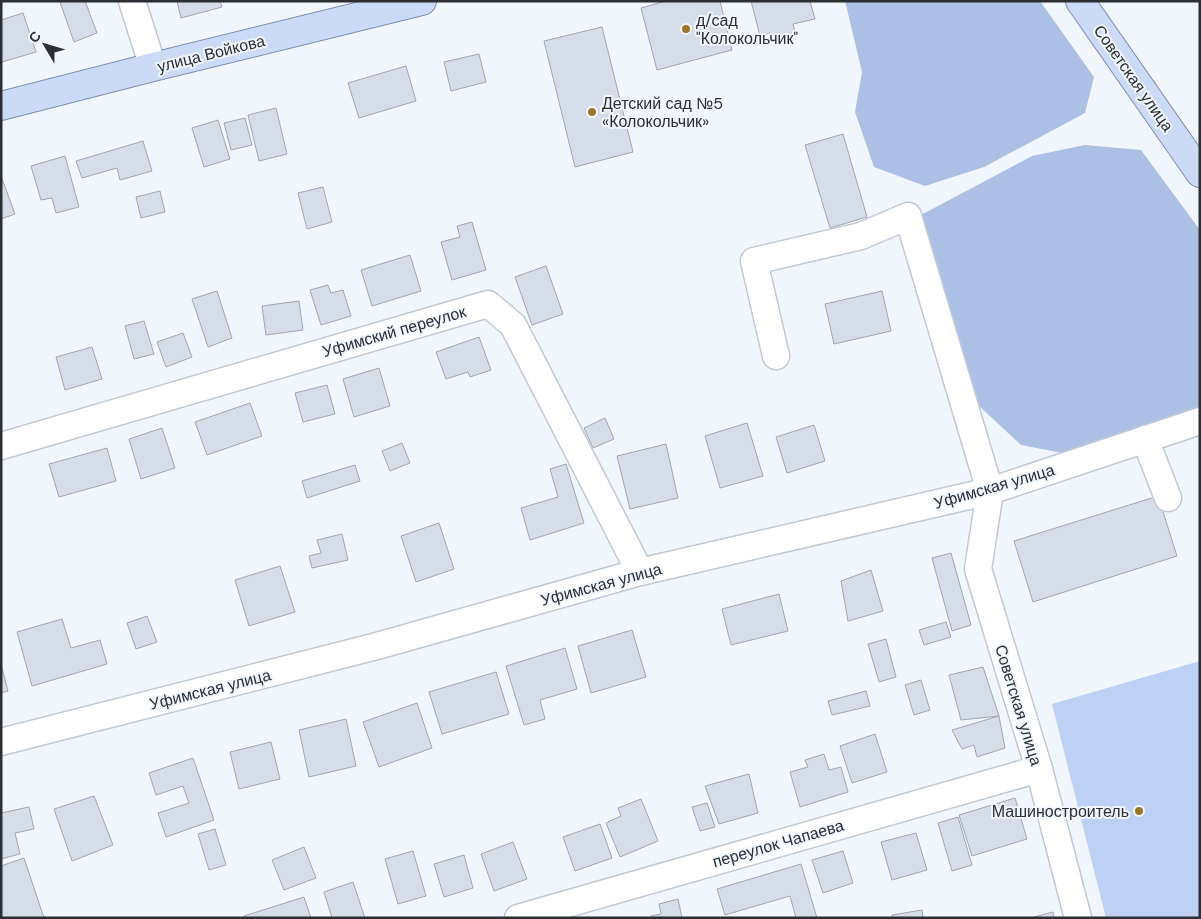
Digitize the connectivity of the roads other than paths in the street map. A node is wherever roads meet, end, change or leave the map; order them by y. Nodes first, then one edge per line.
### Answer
1 (132, 1) edge
2 (422, 1) edge
3 (1080, 1) edge
4 (153, 67) junction
5 (1, 106) edge
6 (1196, 160) edge
7 (776, 356) dead end
8 (1200, 421) edge
9 (1146, 439) junction
10 (1, 446) edge
11 (990, 491) junction
12 (1168, 498) dead end
13 (640, 572) junction
14 (1, 742) edge
15 (1039, 769) junction
16 (518, 918) edge
17 (1078, 918) edge

1 - 4 street
2 - 4 main road, улица Войкова
3 - 6 main road, Советская улица
4 - 5 main road, улица Войкова
7 - 11 street
8 - 9 street, Уфимская улица
9 - 11 street, Уфимская улица
9 - 12 street
10 - 13 street, Уфимский переулок
11 - 13 street, Уфимская улица
11 - 15 street, Советская улица
13 - 14 street, Уфимская улица
15 - 16 street, переулок Чапаева
15 - 17 street, Советская улица

